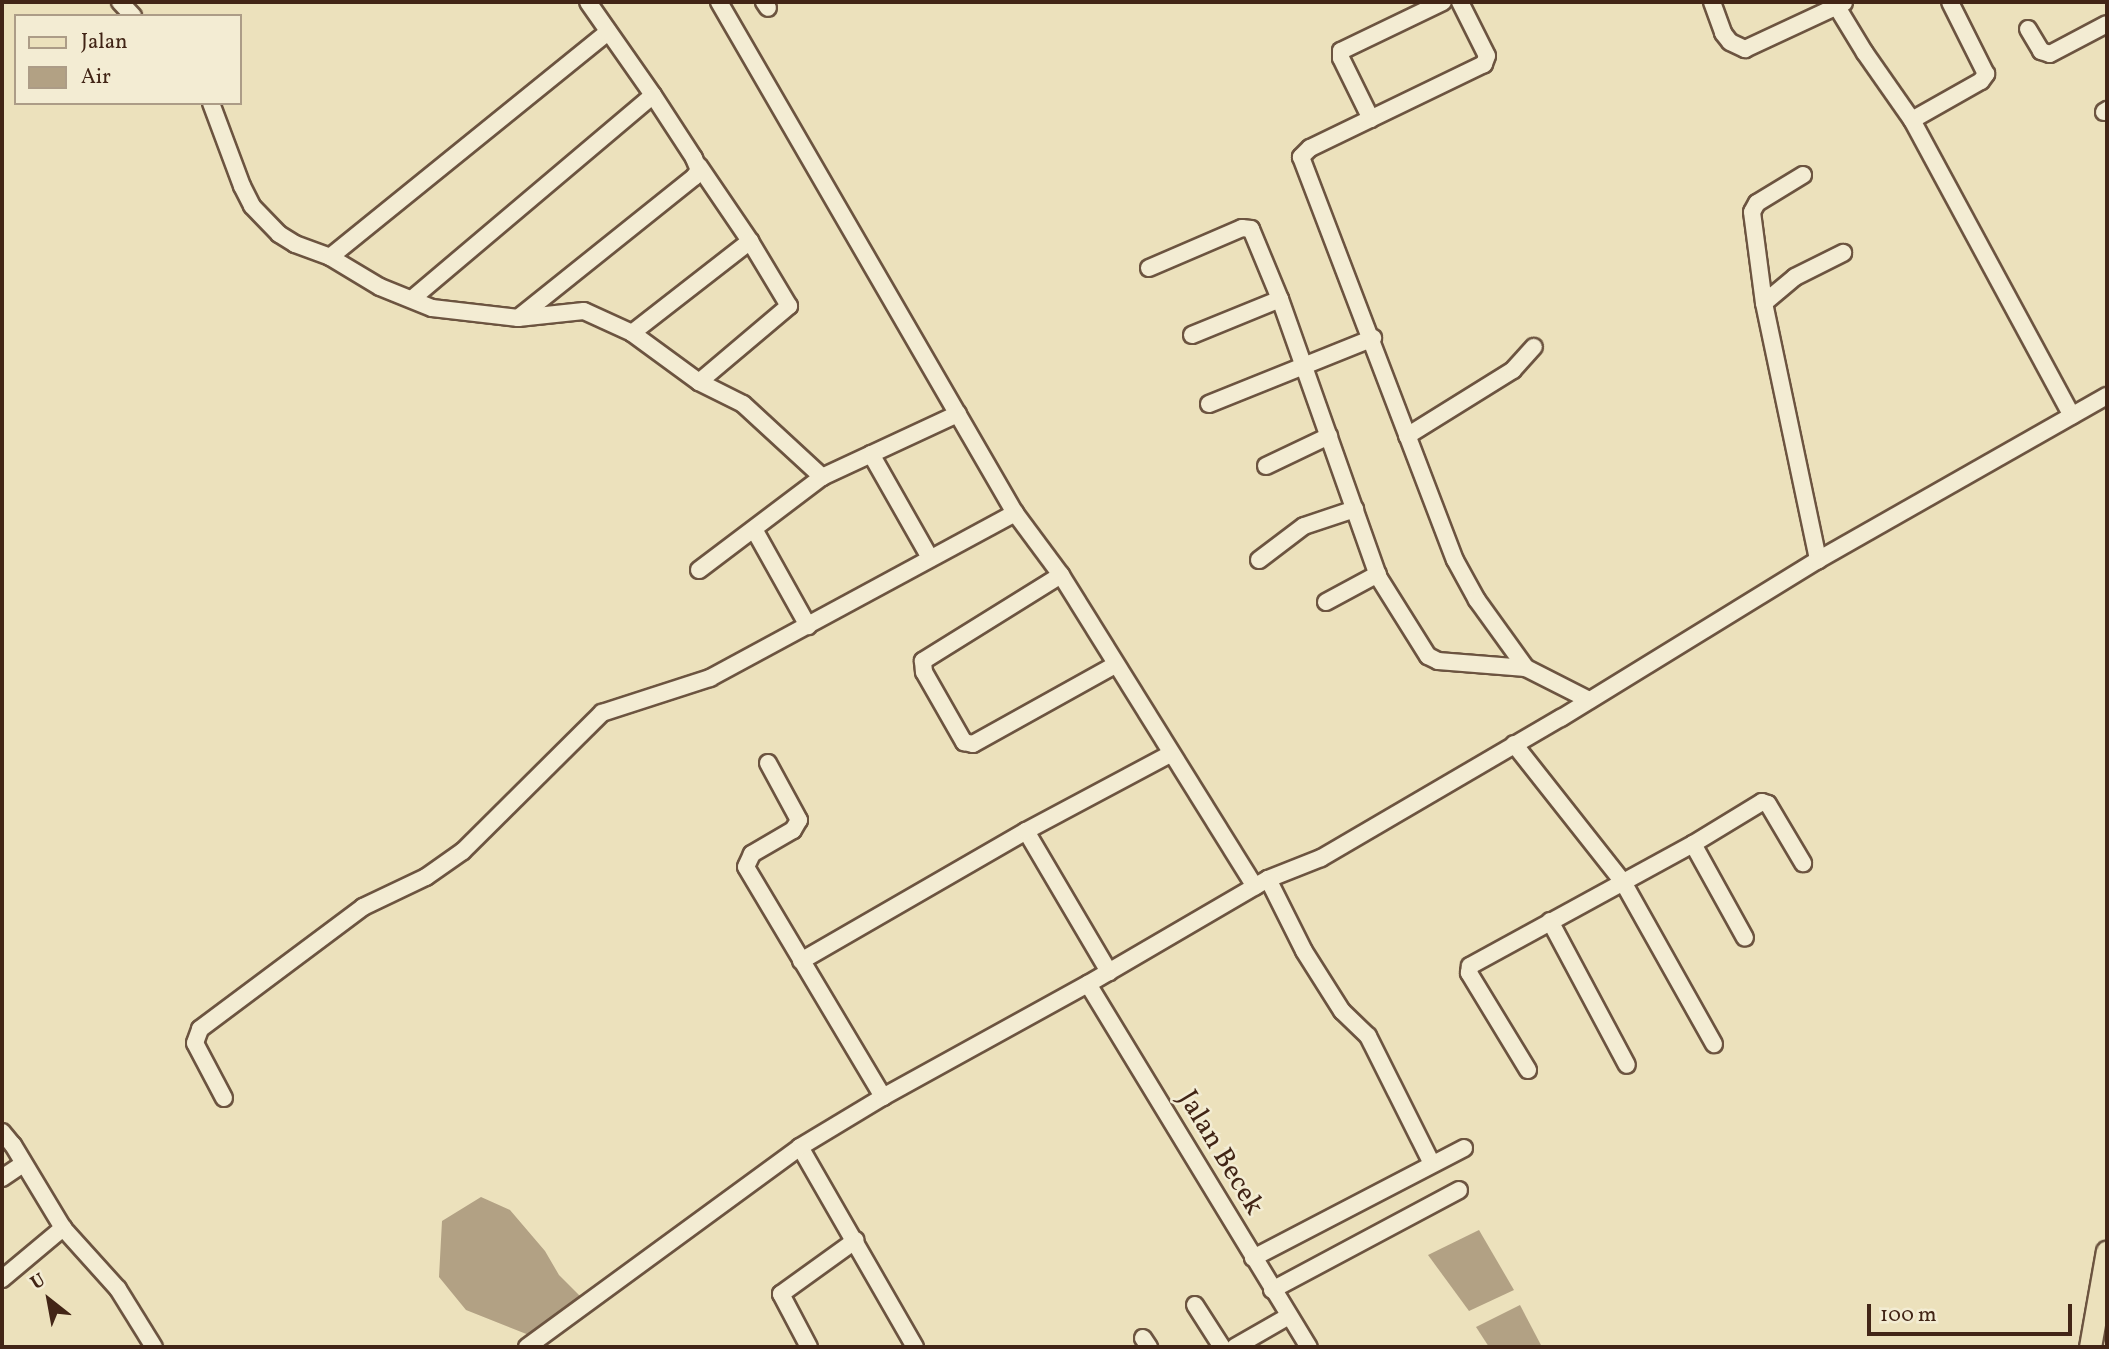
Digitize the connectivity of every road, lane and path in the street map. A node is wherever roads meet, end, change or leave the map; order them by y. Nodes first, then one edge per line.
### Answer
1 (588, 2) edge
2 (719, 2) edge
3 (1443, 2) edge
4 (1460, 2) edge
5 (1712, 2) edge
6 (1950, 2) edge
7 (1841, 5) edge
8 (2107, 24) edge
9 (2028, 29) dead end
10 (608, 32) junction
11 (653, 95) junction
12 (212, 105) edge
13 (1371, 119) junction
14 (1912, 120) junction
15 (699, 166) junction
16 (1803, 175) dead end
17 (750, 240) junction
18 (1843, 253) dead end
19 (330, 257) junction
20 (1149, 268) dead end
21 (413, 298) junction
22 (1280, 299) junction
23 (1764, 303) junction
24 (518, 317) junction
25 (632, 332) junction
26 (1192, 335) dead end
27 (1373, 338) junction
28 (1534, 347) dead end
29 (1304, 366) junction
30 (699, 382) junction
31 (2107, 396) edge
32 (1209, 404) dead end
33 (958, 414) junction
34 (2072, 416) junction
35 (1329, 436) junction
36 (1408, 436) junction
37 (871, 454) junction
38 (1266, 466) dead end
39 (822, 477) junction
40 (1355, 509) junction
41 (1014, 513) junction
42 (755, 531) junction
43 (930, 558) junction
44 (1259, 560) dead end
45 (1818, 560) junction
46 (699, 570) dead end
47 (1378, 574) junction
48 (1061, 575) junction
49 (1326, 601) dead end
50 (808, 626) junction
51 (1115, 665) junction
52 (1526, 668) junction
53 (1590, 700) junction
54 (1514, 744) junction
55 (1170, 754) junction
56 (768, 763) dead end
57 (1026, 831) junction
58 (1693, 844) junction
59 (1803, 863) dead end
60 (1623, 882) junction
61 (1262, 883) junction
62 (1550, 921) junction
63 (1745, 938) dead end
64 (801, 961) junction
65 (1110, 972) junction
66 (1088, 984) junction
67 (1714, 1044) dead end
68 (1627, 1065) dead end
69 (1528, 1070) dead end
70 (883, 1097) junction
71 (224, 1098) dead end
72 (2, 1132) edge
73 (800, 1147) junction
74 (1464, 1148) dead end
75 (23, 1164) junction
76 (1432, 1164) junction
77 (2, 1178) edge
78 (1460, 1190) dead end
79 (63, 1228) junction
80 (856, 1240) junction
81 (2107, 1251) edge
82 (1253, 1258) junction
83 (2, 1279) edge
84 (1272, 1290) junction
85 (1195, 1305) dead end
86 (1289, 1316) junction
87 (154, 1347) edge
88 (527, 1347) edge
89 (809, 1347) edge
90 (915, 1347) edge
91 (1222, 1347) edge
92 (1235, 1347) edge
93 (1309, 1347) edge
94 (2090, 1347) edge

1 - 10 street
2 - 33 street
3 - 13 street
4 - 13 street
5 - 7 street
6 - 14 street
7 - 14 street
8 - 9 street
10 - 11 street
10 - 19 street
11 - 15 street
11 - 21 street
12 - 19 street
13 - 27 street
14 - 34 street
15 - 17 street
15 - 24 street
16 - 23 street
17 - 25 street
17 - 30 street
18 - 23 street
19 - 21 street
20 - 22 street
21 - 24 street
22 - 26 street
22 - 29 street
23 - 45 street
24 - 25 street
25 - 30 street
27 - 29 street
27 - 36 street
28 - 36 street
29 - 32 street
29 - 35 street
30 - 39 street
31 - 34 street
33 - 37 street
33 - 41 street
34 - 45 street
35 - 38 street
35 - 40 street
36 - 52 street
37 - 39 street
37 - 43 street
39 - 42 street
40 - 44 street
40 - 47 street
41 - 43 street
41 - 48 street
42 - 46 street
42 - 50 street
43 - 50 street
45 - 53 street
47 - 49 street
47 - 52 street
48 - 51 street
48 - 51 street
50 - 71 street
51 - 55 street
52 - 53 street
53 - 54 street
54 - 60 street
54 - 61 street
55 - 57 street
55 - 61 street
56 - 64 street
57 - 64 street
57 - 65 street
58 - 59 street
58 - 60 street
58 - 63 street
60 - 62 street
60 - 67 street
61 - 65 street
61 - 76 street
62 - 68 street
62 - 69 street
64 - 70 street
65 - 66 street
66 - 70 street
66 - 82 street, Jalan Becek
70 - 73 street
72 - 75 street
73 - 80 street
73 - 88 street
74 - 76 street
75 - 77 street
75 - 79 street
76 - 82 street
78 - 84 street
79 - 83 street
79 - 87 street
80 - 89 street
80 - 90 street
81 - 94 main road
82 - 84 street, Jalan Becek
84 - 86 street, Jalan Becek
85 - 91 street
86 - 92 street
86 - 93 street, Jalan Becek

